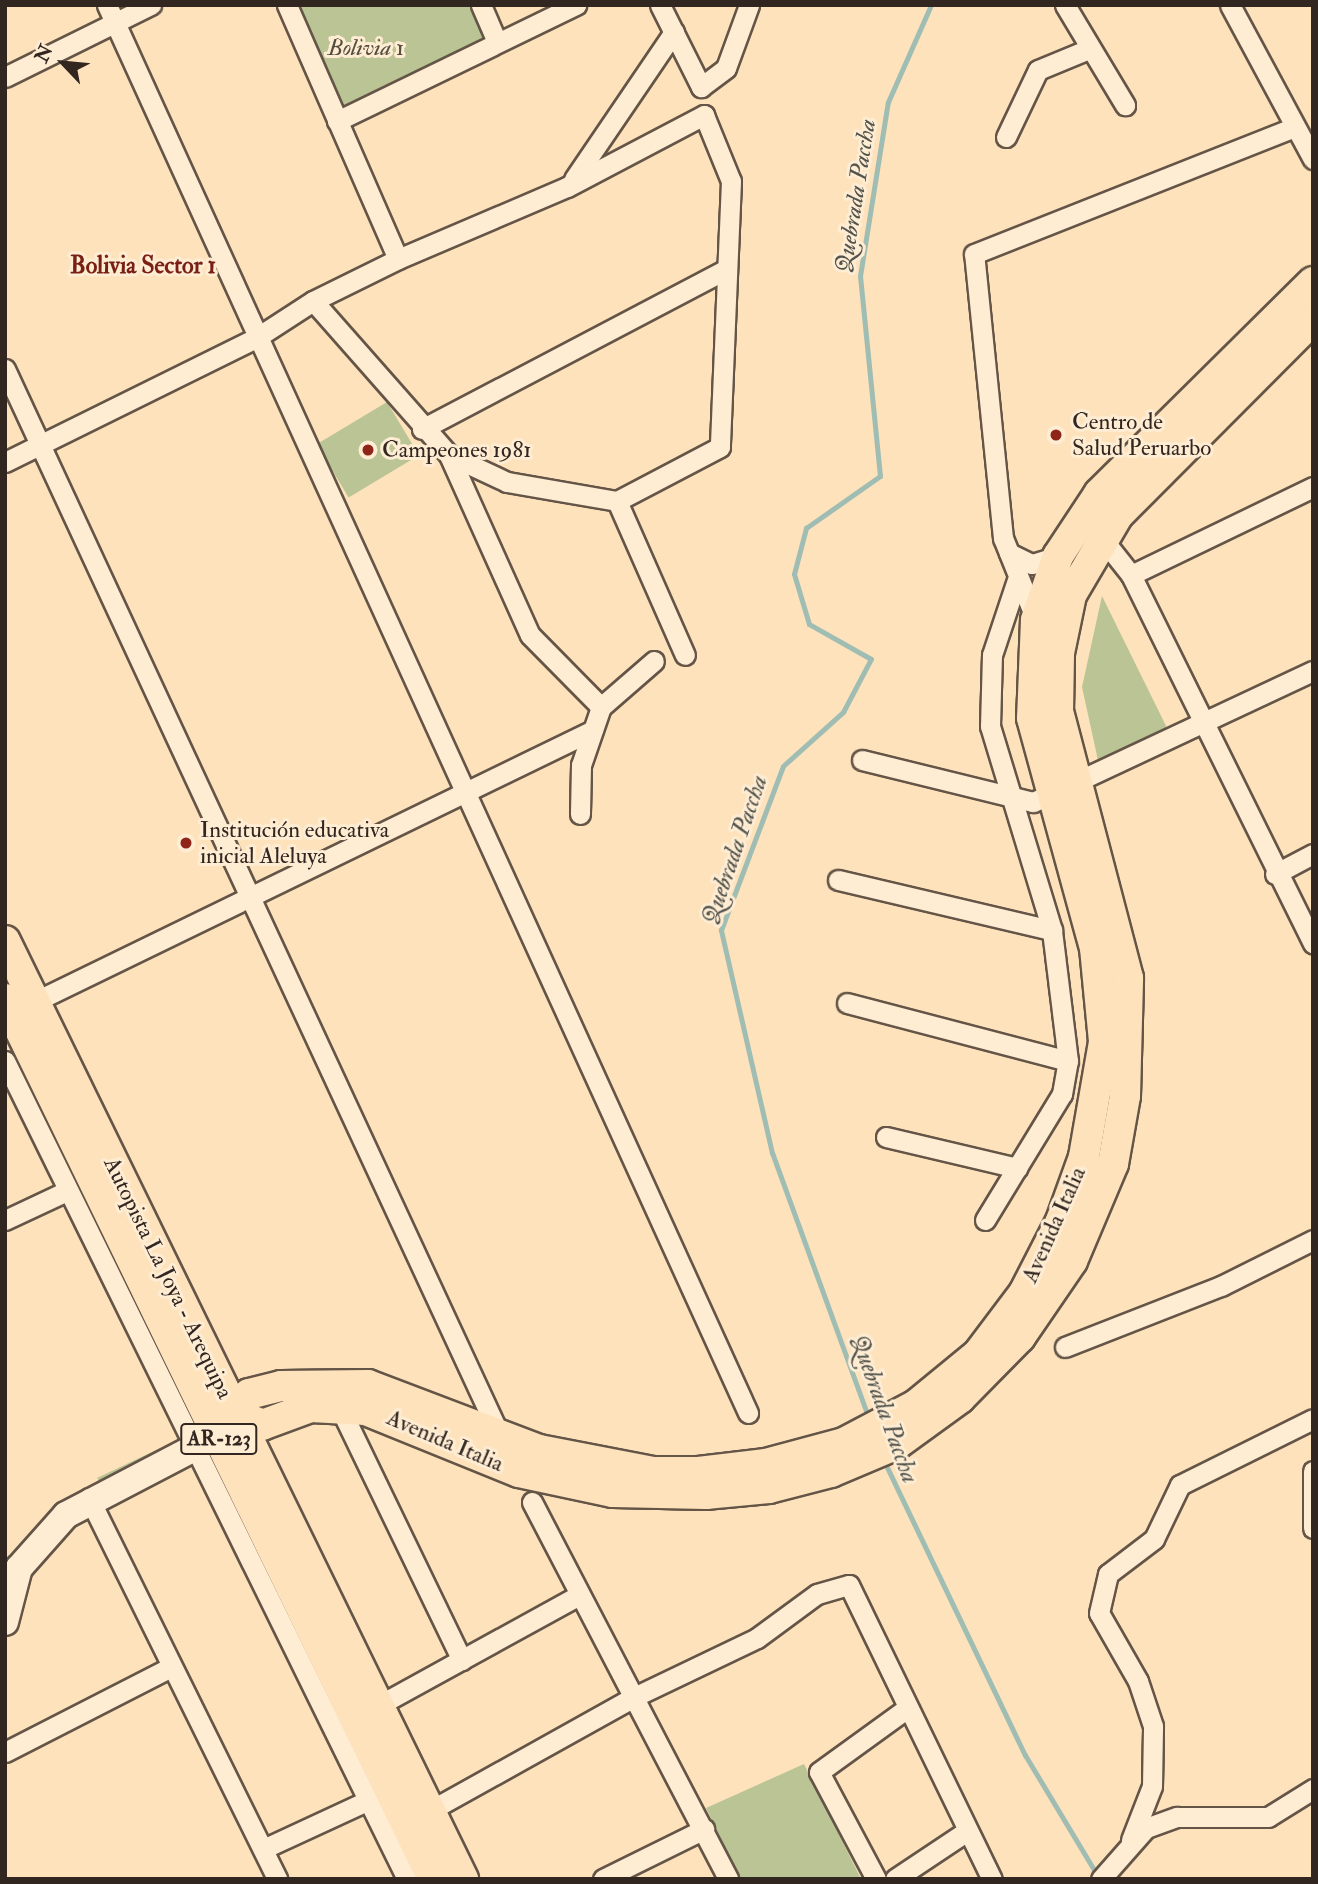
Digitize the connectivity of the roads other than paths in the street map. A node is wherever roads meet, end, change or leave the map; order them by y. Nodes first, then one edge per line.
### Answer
1 (151, 5) edge
2 (287, 5) edge
3 (481, 5) edge
4 (576, 5) edge
5 (660, 5) edge
6 (749, 5) edge
7 (1065, 5) edge
8 (1230, 5) edge
9 (111, 14) edge
10 (674, 32) junction
11 (497, 43) junction
12 (1089, 49) junction
13 (5, 77) edge
14 (1125, 105) dead end
15 (337, 121) junction
16 (1295, 127) junction
17 (1006, 137) dead end
18 (1313, 159) edge
19 (567, 187) junction
20 (398, 259) junction
21 (723, 271) junction
22 (1313, 282) edge
23 (313, 301) junction
24 (1313, 319) edge
25 (256, 338) junction
26 (5, 369) edge
27 (422, 429) junction
28 (38, 444) junction
29 (449, 455) junction
30 (5, 462) edge
31 (1313, 487) edge
32 (617, 500) junction
33 (1101, 537) junction
34 (1009, 553) junction
35 (1058, 556) junction
36 (1131, 576) junction
37 (1017, 580) junction
38 (1036, 620) junction
39 (685, 655) dead end
40 (654, 661) dead end
41 (1313, 671) edge
42 (601, 707) junction
43 (1202, 727) junction
44 (593, 730) junction
45 (862, 760) dead end
46 (1063, 792) junction
47 (465, 794) junction
48 (1014, 796) junction
49 (580, 814) dead end
50 (1313, 854) edge
51 (1275, 874) junction
52 (838, 880) dead end
53 (249, 900) junction
54 (1052, 930) junction
55 (5, 941) edge
56 (1313, 944) edge
57 (5, 999) edge
58 (36, 1001) junction
59 (847, 1003) dead end
60 (5, 1061) edge
61 (1068, 1061) junction
62 (886, 1137) dead end
63 (1017, 1168) junction
64 (67, 1191) junction
65 (5, 1220) edge
66 (985, 1220) dead end
67 (1313, 1240) edge
68 (1065, 1347) dead end
69 (340, 1408) junction
70 (748, 1413) dead end
71 (1313, 1419) edge
72 (207, 1427) junction
73 (500, 1437) junction
74 (1313, 1471) edge
75 (519, 1472) junction
76 (702, 1483) junction
77 (89, 1497) junction
78 (532, 1502) dead end
79 (1313, 1528) edge
80 (579, 1595) junction
81 (5, 1618) edge
82 (463, 1660) junction
83 (171, 1667) junction
84 (634, 1697) junction
85 (381, 1704) junction
86 (906, 1709) junction
87 (5, 1752) edge
88 (1313, 1789) edge
89 (369, 1800) junction
90 (431, 1810) junction
91 (704, 1829) junction
92 (967, 1831) junction
93 (1130, 1840) junction
94 (263, 1849) junction
95 (277, 1879) edge
96 (407, 1879) edge
97 (433, 1879) edge
98 (463, 1879) edge
99 (603, 1879) edge
100 (728, 1879) edge
101 (876, 1879) edge
102 (895, 1879) edge
103 (992, 1879) edge
104 (1101, 1879) edge

1 - 9 street
2 - 15 street
3 - 11 street
4 - 11 street
5 - 10 street
6 - 10 street
7 - 12 street
8 - 16 street
9 - 13 street
9 - 25 street
10 - 19 street
11 - 15 street
12 - 14 street
12 - 17 street
15 - 20 street
16 - 18 street
16 - 34 street
19 - 20 street
19 - 21 street
20 - 23 street
21 - 27 street
21 - 32 street
22 - 35 main road, Avenida Italia
23 - 25 street
23 - 27 street
24 - 33 main road, Avenida Italia
25 - 28 street
25 - 47 street
26 - 28 street
27 - 29 street
28 - 30 street
28 - 53 street
29 - 32 street
29 - 42 street
31 - 36 street
32 - 39 street
33 - 36 street
33 - 46 main road, Avenida Italia
34 - 35 street
34 - 37 street
35 - 38 main road, Avenida Italia
36 - 43 street
37 - 38 street
37 - 48 street
38 - 46 main road, Avenida Italia
40 - 42 street
41 - 43 street
42 - 44 street
43 - 46 street
43 - 51 street
44 - 47 street
44 - 49 street
45 - 48 street
46 - 48 street
46 - 76 main road, Avenida Italia
46 - 76 main road, Avenida Italia
47 - 53 street
47 - 70 street
48 - 54 street
50 - 51 street
51 - 56 street
52 - 54 street
53 - 58 street
53 - 73 street
54 - 61 street
55 - 58 main road, Autopista La Joya - Arequipa / AR-123
57 - 72 main road, Autopista La Joya - Arequipa / AR-123
58 - 72 main road, Autopista La Joya - Arequipa / AR-123
59 - 61 street
60 - 64 street
61 - 63 street
62 - 63 street
63 - 66 street
64 - 65 street
64 - 72 street
67 - 68 street
69 - 72 main road, Avenida Italia
69 - 75 main road, Avenida Italia
69 - 82 street
71 - 93 street
72 - 73 main road, Avenida Italia
72 - 77 street
72 - 85 main road, Autopista La Joya - Arequipa / AR-123
72 - 89 street
72 - 97 main road, Autopista La Joya - Arequipa / AR-123
73 - 75 street
73 - 76 main road, Avenida Italia
74 - 79 street
75 - 76 main road, Avenida Italia
77 - 81 street
77 - 83 street
78 - 80 street
80 - 82 street
80 - 84 street
82 - 85 street
83 - 87 street
83 - 94 street
84 - 86 street
84 - 90 street
84 - 91 street
85 - 90 main road, Autopista La Joya - Arequipa / AR-123
86 - 92 street
86 - 101 street
88 - 93 street
89 - 94 street
89 - 96 street
90 - 98 main road, Autopista La Joya - Arequipa / AR-123
91 - 99 street
91 - 100 street
92 - 102 street
92 - 103 street
93 - 104 street
94 - 95 street

